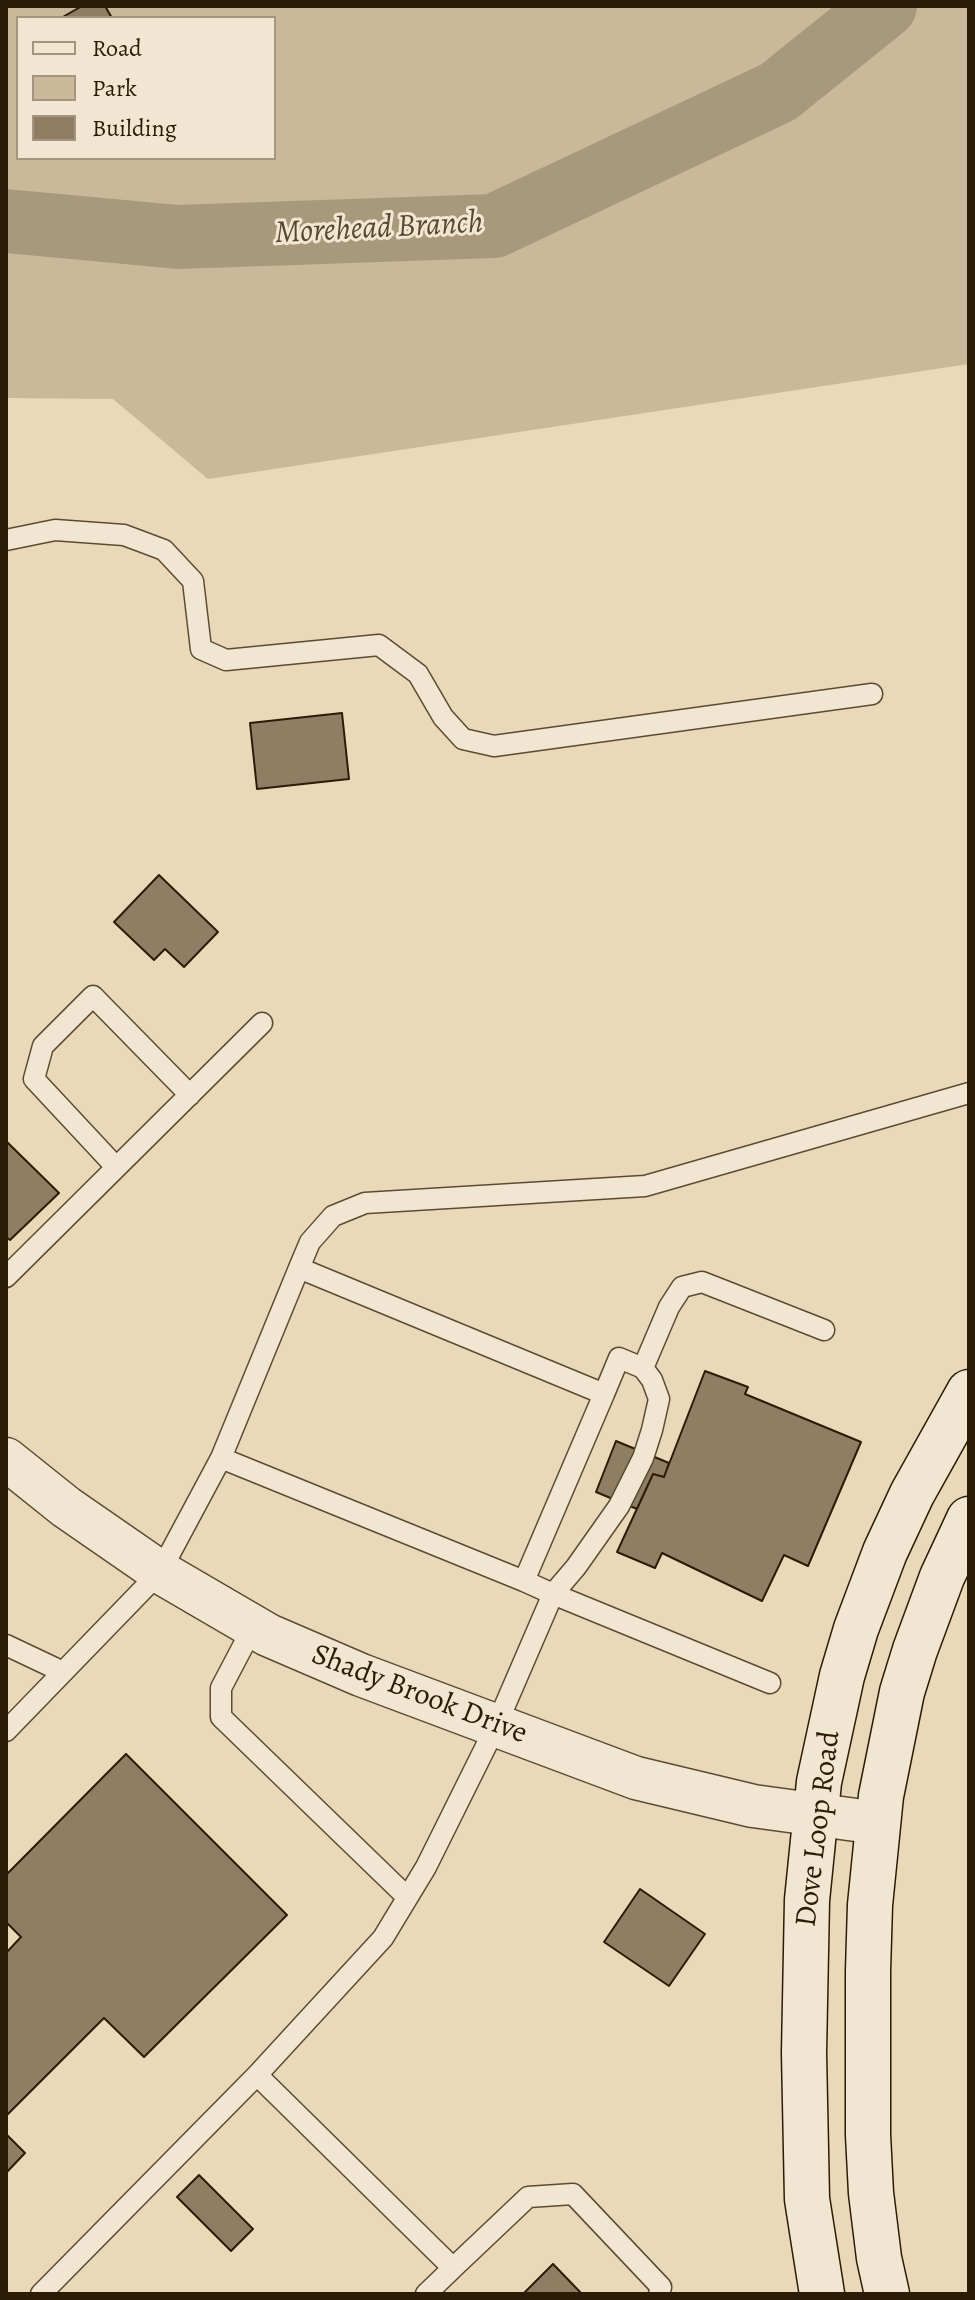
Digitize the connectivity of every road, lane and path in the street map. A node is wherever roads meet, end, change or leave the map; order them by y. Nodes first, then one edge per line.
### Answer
1 (6, 540) edge
2 (872, 694) dead end
3 (262, 1023) dead end
4 (969, 1093) edge
5 (190, 1095) junction
6 (116, 1167) junction
7 (299, 1268) junction
8 (6, 1277) edge
9 (824, 1330) dead end
10 (643, 1368) junction
11 (969, 1392) edge
12 (604, 1394) junction
13 (221, 1458) junction
14 (6, 1459) edge
15 (969, 1519) edge
16 (160, 1572) junction
17 (524, 1581) junction
18 (553, 1594) junction
19 (253, 1627) junction
20 (6, 1645) edge
21 (63, 1672) junction
22 (770, 1683) dead end
23 (496, 1726) junction
24 (6, 1731) edge
25 (816, 1814) junction
26 (878, 1823) junction
27 (407, 1897) junction
28 (257, 2075) junction
29 (453, 2268) junction
30 (41, 2294) edge
31 (426, 2294) edge
32 (659, 2294) edge
33 (822, 2294) edge
34 (887, 2294) edge

1 - 2 lane
3 - 5 lane
4 - 7 lane
5 - 6 lane
5 - 6 lane
6 - 8 lane
7 - 12 lane
7 - 13 lane
9 - 10 lane
10 - 12 lane
10 - 18 lane
11 - 25 main road, Dove Loop Road
12 - 17 lane
13 - 16 lane
13 - 17 lane
14 - 16 street, Shady Brook Drive
15 - 26 main road, Dove Loop Road
16 - 19 street, Shady Brook Drive
16 - 21 lane
17 - 18 lane
18 - 22 lane
18 - 23 lane
19 - 23 street, Shady Brook Drive
19 - 27 lane
20 - 21 lane
21 - 24 lane
23 - 25 street, Shady Brook Drive
23 - 27 lane
25 - 26 street, Shady Brook Drive
25 - 33 main road, Dove Loop Road
26 - 34 main road, Dove Loop Road
27 - 28 lane
28 - 29 lane
28 - 30 lane
29 - 31 lane
29 - 32 lane

